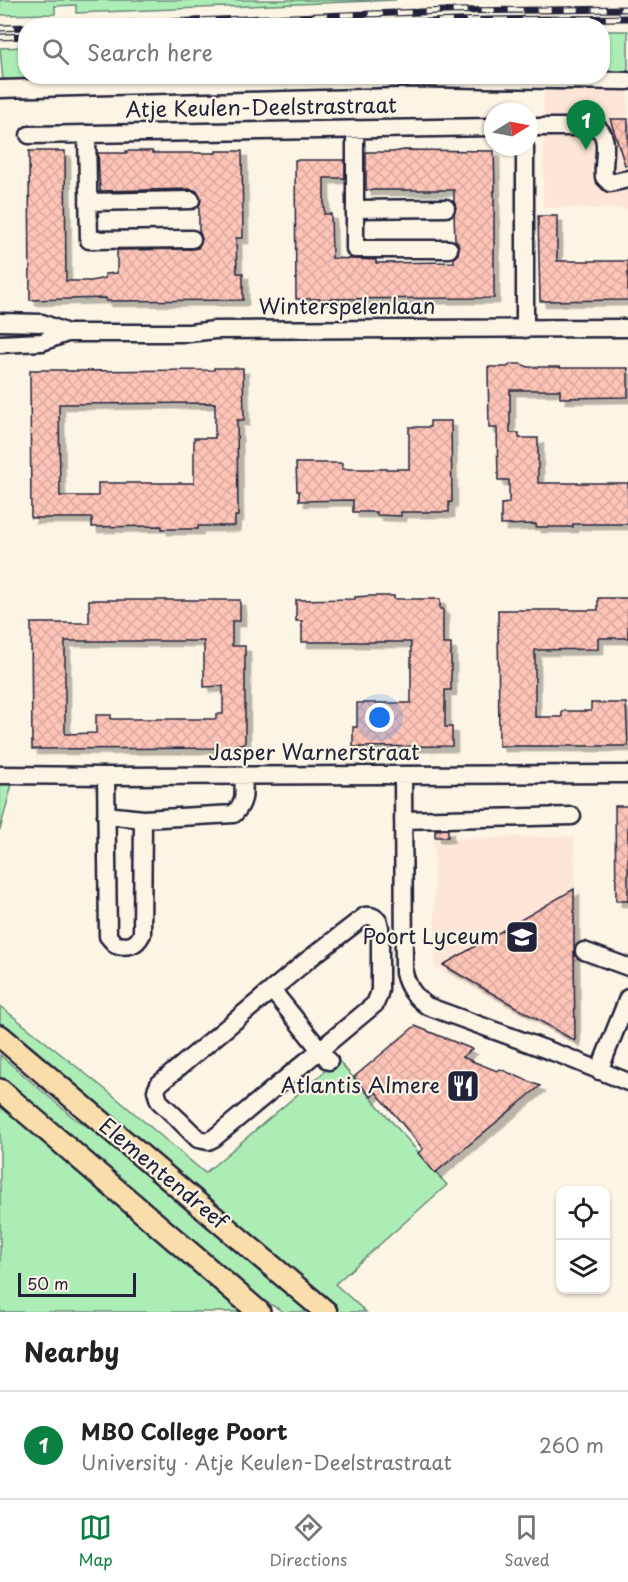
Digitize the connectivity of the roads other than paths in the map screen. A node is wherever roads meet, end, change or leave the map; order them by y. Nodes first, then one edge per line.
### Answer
1 (610, 81) edge
2 (628, 81) edge
3 (201, 84) edge
4 (0, 89) edge
5 (484, 127) edge
6 (538, 127) edge
7 (355, 129) junction
8 (87, 134) junction
9 (29, 135) dead end
10 (525, 156) edge
11 (628, 179) edge
12 (191, 200) dead end
13 (88, 202) junction
14 (446, 208) dead end
15 (355, 209) junction
16 (192, 239) dead end
17 (449, 249) dead end
18 (0, 322) edge
19 (628, 328) edge
20 (525, 329) junction
21 (67, 333) junction
22 (0, 344) edge
23 (628, 774) edge
24 (0, 775) edge
25 (403, 775) junction
26 (106, 776) junction
27 (243, 776) junction
28 (106, 815) junction
29 (572, 816) dead end
30 (143, 819) junction
31 (403, 820) junction
32 (404, 946) junction
33 (380, 947) junction
34 (584, 951) dead end
35 (628, 967) edge
36 (272, 990) junction
37 (628, 998) edge
38 (0, 1036) edge
39 (325, 1056) junction
40 (599, 1071) junction
41 (628, 1082) edge
42 (0, 1090) edge
43 (259, 1312) edge
44 (326, 1312) edge

1 - 2 street
3 - 4 street
5 - 7 street, Atje Keulen-Deelstrastraat
6 - 11 street
7 - 8 street, Atje Keulen-Deelstrastraat
7 - 15 street
8 - 9 street, Atje Keulen-Deelstrastraat
8 - 13 street
10 - 20 street
12 - 13 street
13 - 16 street
14 - 15 street
15 - 17 street
18 - 21 street, Winterspelenlaan
19 - 20 street, Winterspelenlaan
20 - 21 street, Winterspelenlaan
21 - 22 street, Winterspelenlaan
23 - 25 street, Jasper Warnerstraat
24 - 26 street, Jasper Warnerstraat
25 - 27 street, Jasper Warnerstraat
25 - 31 street
26 - 27 street, Jasper Warnerstraat
26 - 28 street
27 - 30 street
28 - 30 street
28 - 30 street
29 - 31 street
31 - 32 street
32 - 33 street
32 - 40 street
33 - 36 street
33 - 39 street
34 - 35 street
36 - 39 street
36 - 39 street
37 - 40 street
38 - 44 main road, Elementendreef
40 - 41 street
42 - 43 main road, Elementendreef

